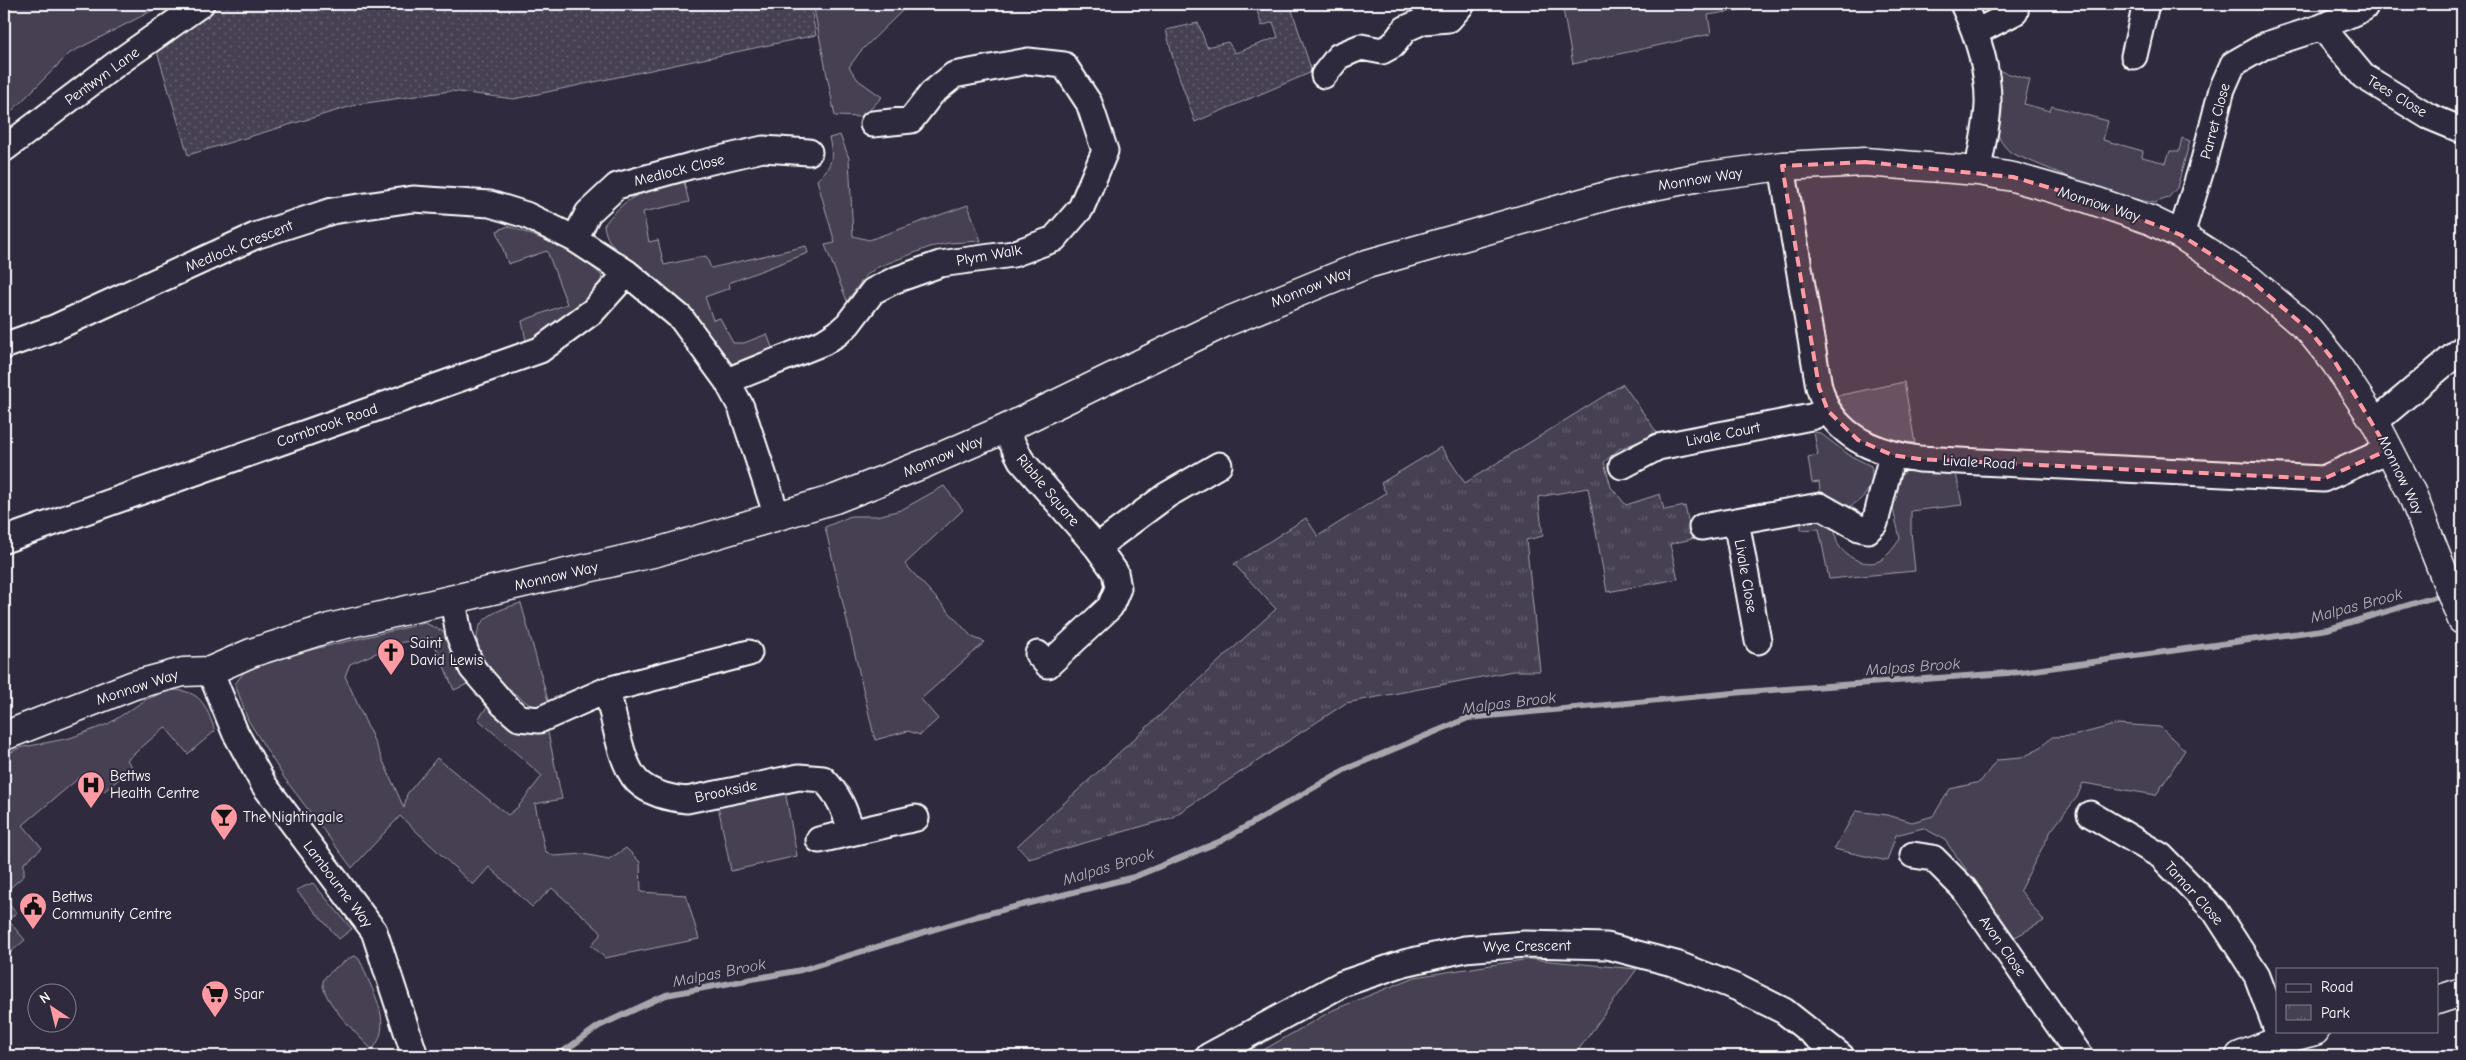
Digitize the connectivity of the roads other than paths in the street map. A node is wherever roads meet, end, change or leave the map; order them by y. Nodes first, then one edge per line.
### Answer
1 (201, 4) edge
2 (1462, 4) edge
3 (1963, 4) edge
4 (2016, 4) edge
5 (2146, 4) edge
6 (2366, 4) edge
7 (2322, 26) junction
8 (1976, 32) junction
9 (2134, 56) dead end
10 (1324, 74) dead end
11 (873, 124) dead end
12 (2462, 130) edge
13 (4, 149) edge
14 (809, 152) dead end
15 (1782, 166) junction
16 (1978, 171) junction
17 (2182, 235) junction
18 (574, 240) junction
19 (627, 273) junction
20 (4, 346) edge
21 (2462, 350) edge
22 (727, 381) junction
23 (1828, 411) junction
24 (2375, 422) junction
25 (1005, 429) junction
26 (2388, 450) junction
27 (1892, 455) junction
28 (1219, 465) dead end
29 (1622, 466) dead end
30 (778, 516) junction
31 (1736, 521) junction
32 (1702, 527) dead end
33 (4, 540) edge
34 (1097, 547) junction
35 (453, 600) junction
36 (2462, 620) edge
37 (1758, 641) dead end
38 (749, 653) dead end
39 (1038, 654) dead end
40 (210, 671) junction
41 (608, 690) junction
42 (4, 736) edge
43 (2090, 814) dead end
44 (916, 818) dead end
45 (851, 832) junction
46 (819, 840) dead end
47 (1913, 855) dead end
48 (2462, 992) edge
49 (2438, 1000) edge
50 (2276, 1026) edge
51 (2303, 1032) edge
52 (2279, 1034) edge
53 (415, 1056) edge
54 (1209, 1056) edge
55 (1841, 1056) edge
56 (2080, 1056) edge
57 (2240, 1056) edge

1 - 13 street, Pentwyn Lane
2 - 10 street
3 - 8 street
4 - 8 street
5 - 9 street
6 - 7 street, Parret Close
7 - 12 street, Tees Close
7 - 17 street, Parret Close
8 - 16 street
11 - 22 street, Plym Walk
14 - 18 street, Medlock Close
15 - 16 street, Monnow Way
15 - 23 street, Livale Road
15 - 25 street, Monnow Way
16 - 17 street, Monnow Way
17 - 24 street, Monnow Way
18 - 19 street, Medlock Crescent
18 - 20 street, Medlock Crescent
19 - 22 street, Medlock Crescent
19 - 33 street, Cornbrook Road
21 - 24 street
22 - 30 street, Medlock Crescent
23 - 27 street, Livale Road
23 - 29 street, Livale Court
24 - 26 street, Monnow Way
25 - 30 street, Monnow Way
25 - 34 street, Ribble Square
26 - 27 street, Livale Road
26 - 36 street, Monnow Way
27 - 31 street, Livale Close
28 - 34 street
30 - 35 street, Monnow Way
31 - 32 street
31 - 37 street, Livale Close
34 - 39 street, Ribble Square
35 - 40 street, Monnow Way
35 - 41 street
38 - 41 street
40 - 42 street, Monnow Way
40 - 53 street, Lambourne Way
41 - 45 street, Brookside
43 - 50 street, Tamar Close
44 - 45 street
45 - 46 street
47 - 56 street, Avon Close
48 - 49 street
51 - 52 street
52 - 57 street
54 - 55 street, Wye Crescent

